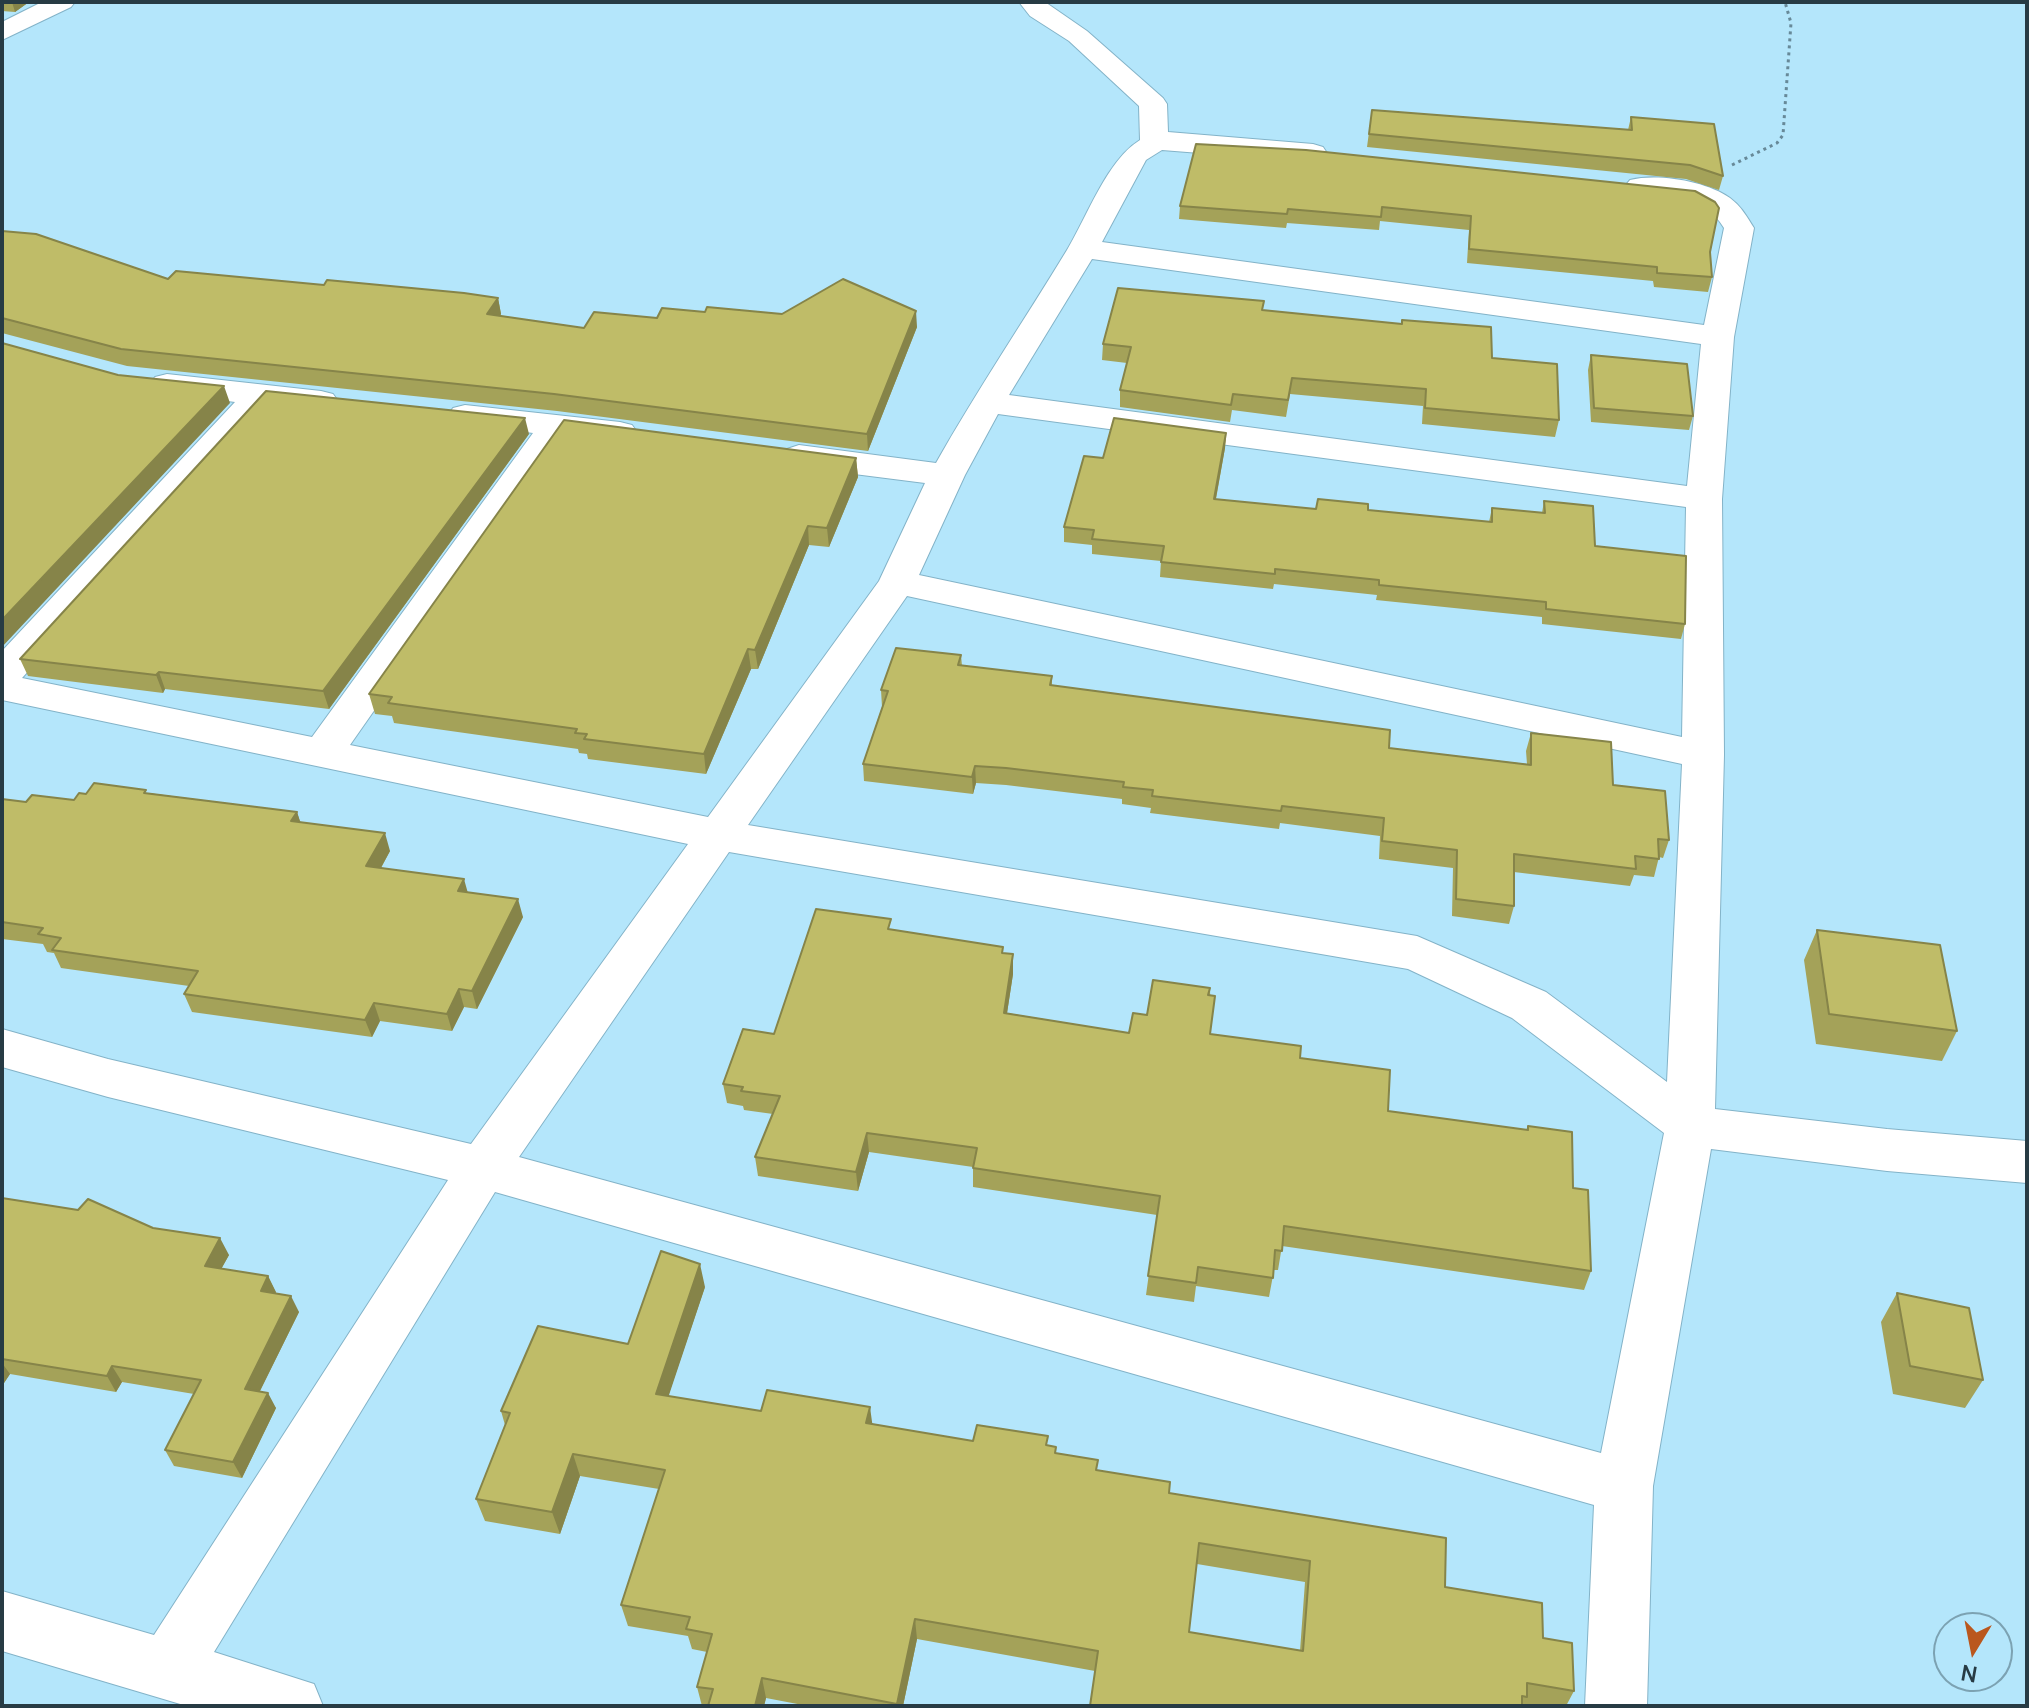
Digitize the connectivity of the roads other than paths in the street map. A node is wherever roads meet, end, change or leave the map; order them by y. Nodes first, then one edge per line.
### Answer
1 (62, 2) edge
2 (1032, 2) edge
3 (2, 32) edge
4 (1154, 143) junction
5 (1344, 156) edge
6 (1608, 183) edge
7 (1083, 249) junction
8 (1718, 337) junction
9 (139, 381) edge
10 (260, 395) junction
11 (987, 402) junction
12 (354, 404) edge
13 (432, 412) edge
14 (557, 424) junction
15 (651, 436) edge
16 (760, 451) edge
17 (947, 475) junction
18 (1704, 499) junction
19 (897, 582) junction
20 (2, 675) edge
21 (2, 687) edge
22 (323, 752) junction
23 (1703, 755) junction
24 (719, 835) junction
25 (2, 1048) edge
26 (1690, 1126) junction
27 (2027, 1162) edge
28 (483, 1168) junction
29 (1624, 1486) junction
30 (2, 1621) edge
31 (168, 1669) junction
32 (292, 1706) edge
33 (1616, 1706) edge

1 - 3 street
2 - 4 street
4 - 5 street
4 - 7 street
6 - 8 street
7 - 8 street
7 - 11 street
8 - 18 street
9 - 10 street
10 - 12 street
10 - 20 street
11 - 17 street
11 - 18 street
13 - 14 street
14 - 15 street
14 - 22 street
16 - 17 street
17 - 19 street
18 - 23 street
19 - 23 street
19 - 24 street
21 - 22 street
22 - 24 street
23 - 26 street
24 - 26 street
24 - 28 street
25 - 28 street
26 - 27 street
26 - 29 street
28 - 29 street
28 - 31 street
29 - 33 street
30 - 31 street
31 - 32 street

